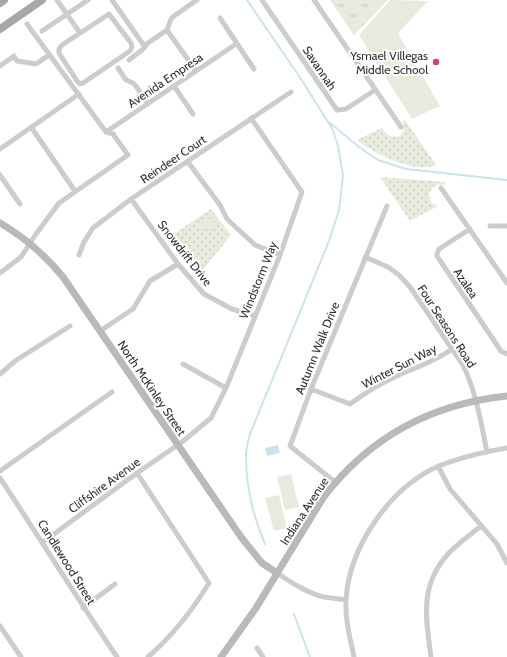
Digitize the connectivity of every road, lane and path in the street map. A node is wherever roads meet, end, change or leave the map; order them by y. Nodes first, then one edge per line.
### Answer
1 (4, 0) edge
2 (42, 0) edge
3 (57, 0) edge
4 (88, 0) edge
5 (112, 0) edge
6 (198, 0) edge
7 (262, 0) edge
8 (314, 0) edge
9 (0, 3) edge
10 (67, 14) junction
11 (220, 18) dead end
12 (4, 24) edge
13 (27, 24) dead end
14 (0, 29) edge
15 (167, 30) junction
16 (42, 31) dead end
17 (80, 33) junction
18 (236, 44) junction
19 (145, 47) junction
20 (49, 55) junction
21 (129, 60) dead end
22 (0, 66) edge
23 (118, 68) dead end
24 (254, 69) dead end
25 (196, 71) junction
26 (174, 86) junction
27 (375, 90) junction
28 (291, 92) dead end
29 (79, 94) junction
30 (148, 104) junction
31 (193, 114) dead end
32 (252, 118) junction
33 (401, 127) dead end
34 (31, 128) junction
35 (106, 132) junction
36 (0, 149) edge
37 (188, 162) junction
38 (0, 175) edge
39 (441, 188) dead end
40 (75, 191) junction
41 (131, 198) junction
42 (20, 204) dead end
43 (387, 206) dead end
44 (0, 223) edge
45 (490, 226) dead end
46 (507, 226) edge
47 (470, 229) junction
48 (30, 243) junction
49 (79, 255) dead end
50 (280, 255) junction
51 (365, 257) junction
52 (178, 264) junction
53 (0, 273) edge
54 (507, 283) edge
55 (255, 316) junction
56 (70, 326) dead end
57 (100, 331) junction
58 (452, 349) junction
59 (507, 354) edge
60 (183, 364) dead end
61 (0, 374) edge
62 (226, 388) junction
63 (311, 389) junction
64 (112, 392) dead end
65 (507, 396) edge
66 (477, 400) junction
67 (178, 445) junction
68 (507, 448) edge
69 (486, 452) junction
70 (438, 466) junction
71 (0, 471) edge
72 (137, 473) junction
73 (0, 478) edge
74 (335, 482) junction
75 (481, 526) junction
76 (43, 542) junction
77 (507, 563) edge
78 (277, 573) junction
79 (115, 584) dead end
80 (346, 600) junction
81 (83, 608) junction
82 (0, 626) edge
83 (257, 648) dead end
84 (21, 657) edge
85 (117, 657) edge
86 (148, 657) edge
87 (221, 657) edge
88 (263, 657) edge
89 (354, 657) edge
90 (431, 657) edge

1 - 9 main road
2 - 12 main road
3 - 10 street
4 - 10 street
5 - 19 street
6 - 15 street
7 - 27 street, Savannah
8 - 27 street
10 - 16 street
10 - 17 street
11 - 18 street
12 - 14 main road
13 - 20 street
15 - 19 street
15 - 25 street
17 - 17 street
18 - 24 street
18 - 25 street, Avenida Empresa
19 - 21 street
20 - 22 street
20 - 29 street
23 - 30 street
25 - 26 street, Avenida Empresa
26 - 30 street, Avenida Empresa
26 - 31 street
27 - 33 street
28 - 32 street, Reindeer Court
29 - 34 street
29 - 35 street
30 - 35 street, Avenida Empresa
32 - 37 street, Reindeer Court
32 - 50 street, Windstorm Way
34 - 36 street
34 - 40 street
35 - 40 street
37 - 41 street, Reindeer Court
37 - 50 street
38 - 42 street
39 - 47 street
40 - 48 street
41 - 49 street, Reindeer Court
41 - 52 street, Snowdrift Drive
43 - 51 street, Autumn Walk Drive
44 - 48 street, North McKinley Street
45 - 46 street
47 - 54 street
47 - 59 street, Azalea
48 - 53 street
48 - 57 street, North McKinley Street
50 - 55 street, Windstorm Way
51 - 58 street, Four Seasons Road
51 - 63 street, Autumn Walk Drive
52 - 55 street, Snowdrift Drive
52 - 57 street
55 - 62 street, Windstorm Way
56 - 61 street
57 - 67 street, North McKinley Street
58 - 63 street, Winter Sun Way
58 - 66 street, Four Seasons Road
60 - 62 street
62 - 67 street, Windstorm Way
63 - 74 street, Autumn Walk Drive
64 - 71 street
65 - 66 street, Indiana Avenue
66 - 69 street, Four Seasons Road
66 - 74 street, Indiana Avenue
67 - 72 street, Cliffshire Avenue
67 - 78 street, North McKinley Street
68 - 69 street
69 - 70 street
70 - 75 street
70 - 80 street
72 - 76 street, Cliffshire Avenue
72 - 86 street
73 - 76 street, Candlewood Street
74 - 78 street, Indiana Avenue
75 - 77 street
75 - 90 street
76 - 81 street, Candlewood Street
78 - 80 street
78 - 87 street, Indiana Avenue
79 - 81 street
80 - 89 street
81 - 85 street, Candlewood Street
82 - 84 street
83 - 88 street

